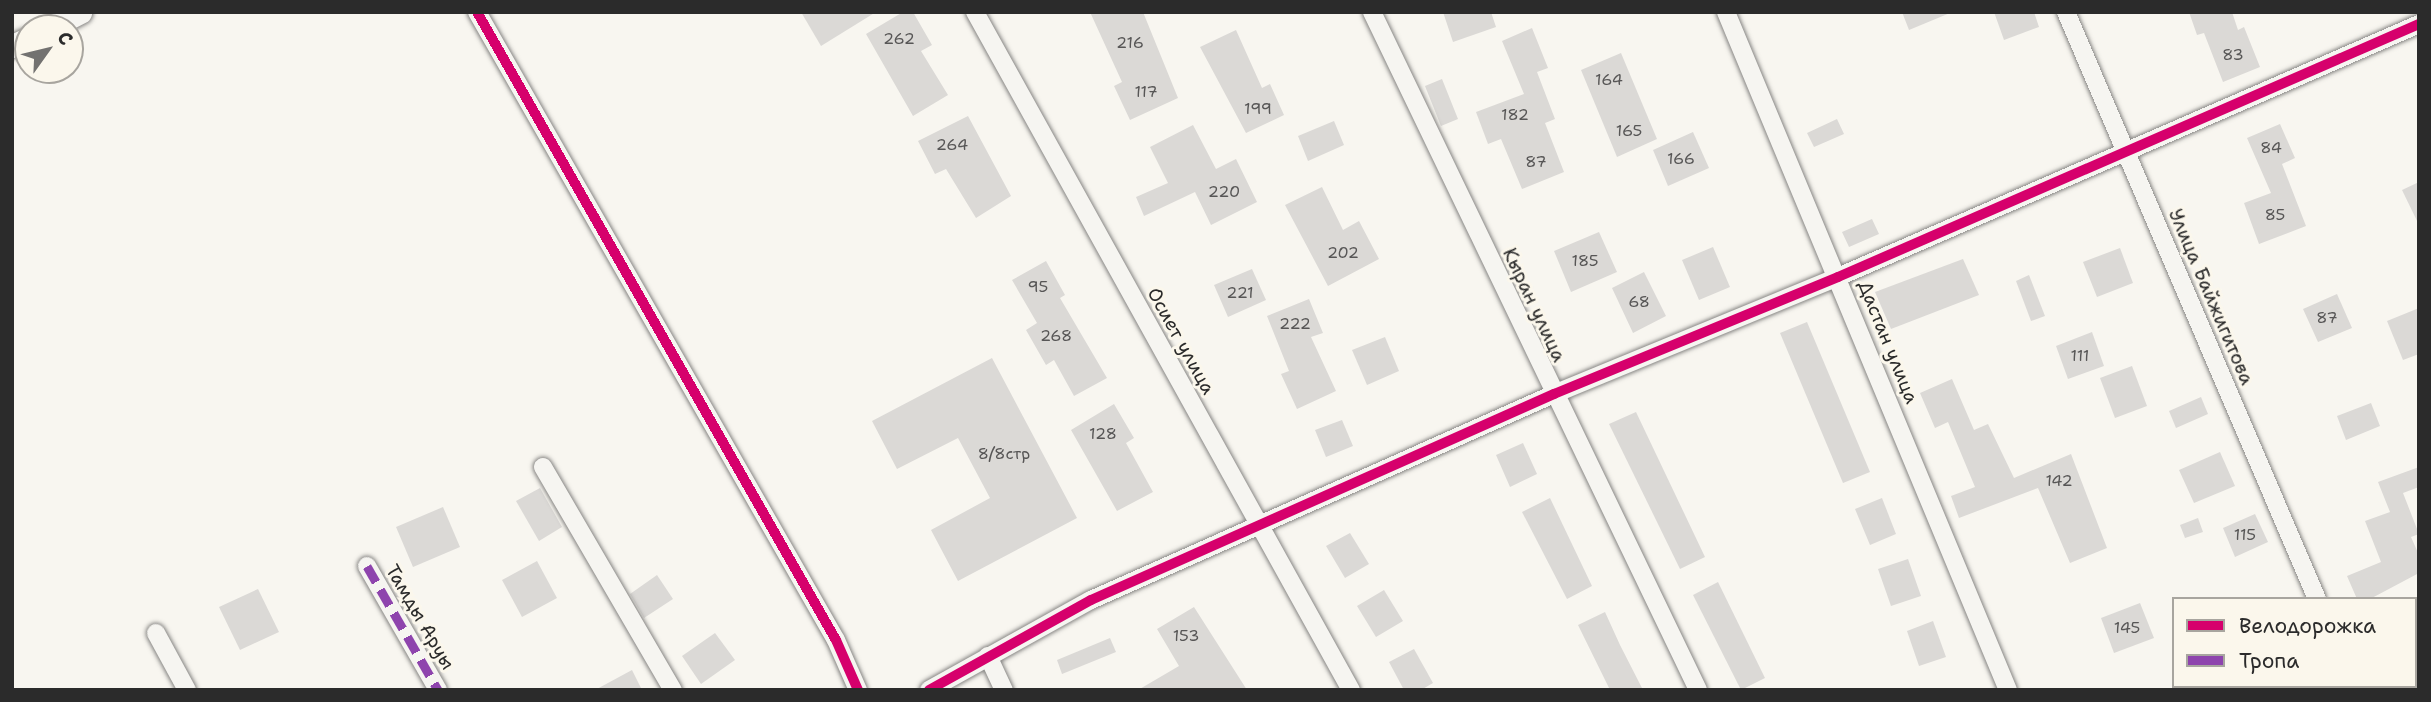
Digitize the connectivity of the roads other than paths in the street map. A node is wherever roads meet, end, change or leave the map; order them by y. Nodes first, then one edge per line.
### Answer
1 (477, 12) edge
2 (975, 12) edge
3 (1372, 12) edge
4 (1726, 12) edge
5 (2067, 12) edge
6 (2419, 24) edge
7 (2125, 149) junction
8 (1838, 276) junction
9 (1554, 394) junction
10 (543, 467) dead end
11 (1261, 527) junction
12 (367, 566) dead end
13 (2316, 597) edge
14 (156, 633) dead end
15 (988, 656) junction
16 (187, 690) edge
17 (438, 690) edge
18 (673, 690) edge
19 (858, 690) edge
20 (929, 690) edge
21 (1004, 690) edge
22 (1351, 690) edge
23 (1698, 690) edge
24 (2008, 690) edge

1 - 19 street
2 - 11 street, Осиет улица
3 - 9 street, Кыран улица
4 - 8 street, Дастан улица
5 - 7 street, Улица Байжигитова
6 - 7 street
7 - 8 street
7 - 13 street, Улица Байжигитова
8 - 9 street
8 - 24 street, Дастан улица
9 - 11 street
9 - 23 street, Кыран улица
10 - 18 street
11 - 15 street
11 - 22 street, Осиет улица
12 - 17 street, Тамды Аруы
14 - 16 street
15 - 20 street
15 - 21 street

